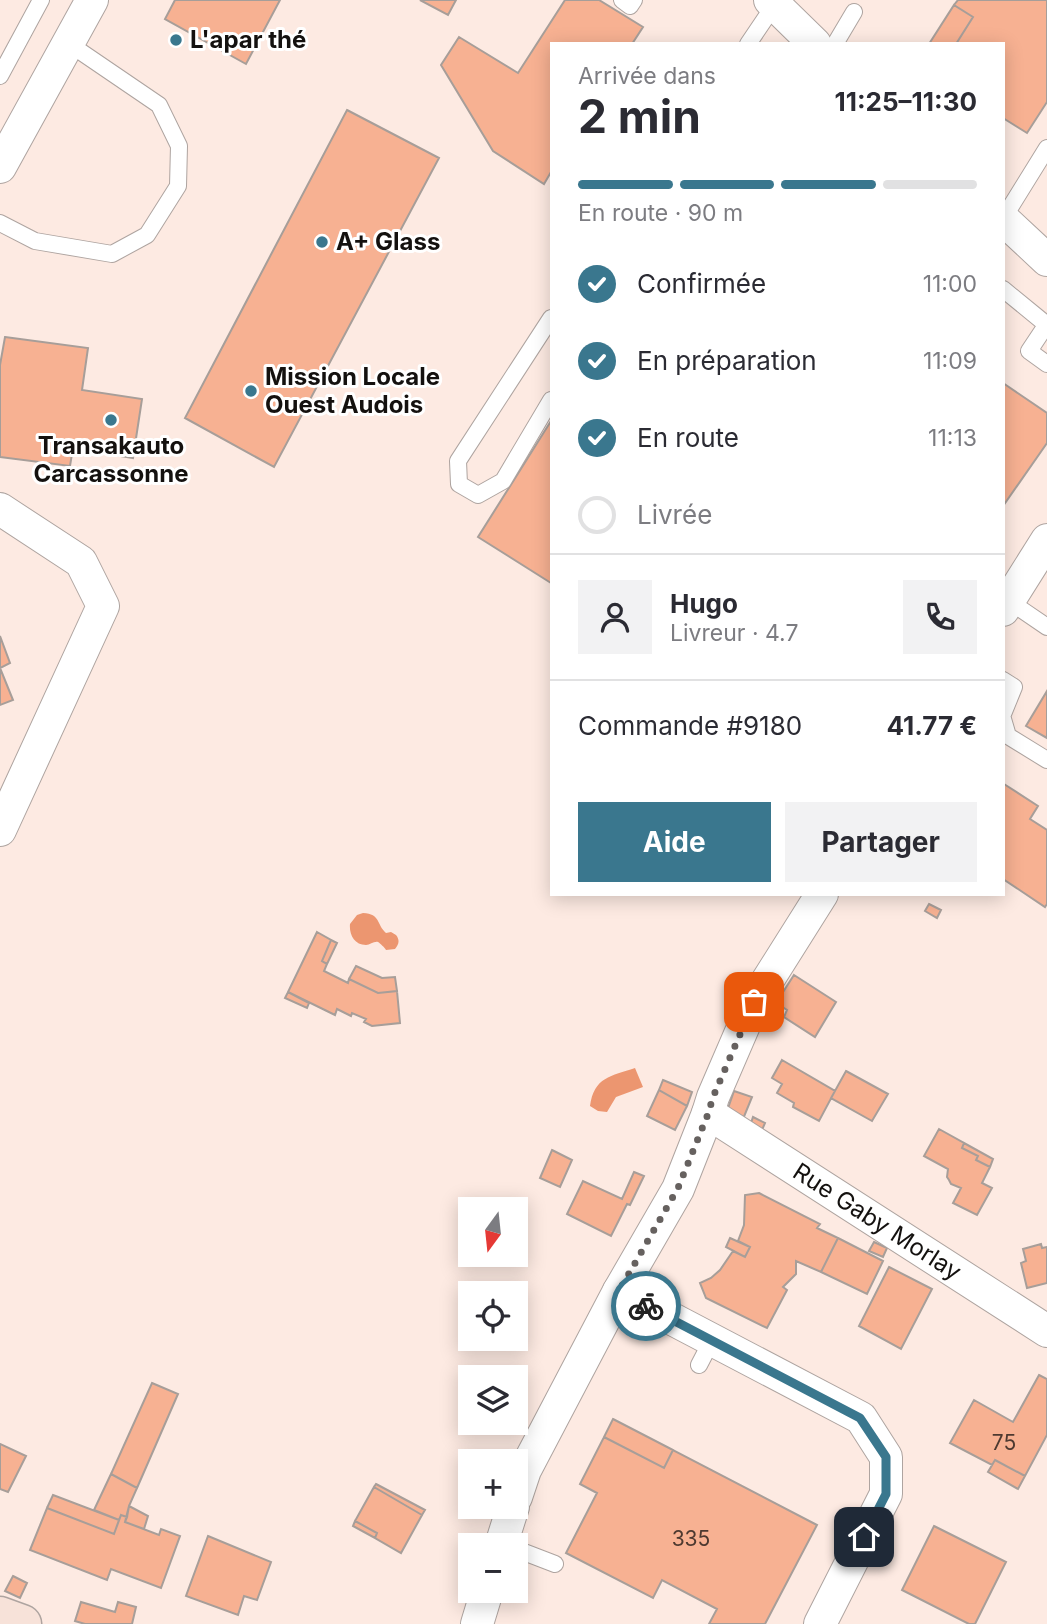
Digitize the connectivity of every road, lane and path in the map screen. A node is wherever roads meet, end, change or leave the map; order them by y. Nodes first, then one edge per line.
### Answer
1 (41, 0) edge
2 (622, 0) edge
3 (634, 0) edge
4 (90, 1) edge
5 (772, 2) edge
6 (855, 12) dead end
7 (749, 42) edge
8 (813, 42) edge
9 (836, 42) edge
10 (68, 43) junction
11 (0, 76) edge
12 (1047, 148) edge
13 (0, 167) edge
14 (1005, 216) edge
15 (1005, 221) edge
16 (0, 223) edge
17 (1047, 260) edge
18 (1005, 291) edge
19 (550, 320) edge
20 (1047, 325) edge
21 (1047, 364) edge
22 (550, 402) edge
23 (0, 509) edge
24 (1047, 540) edge
25 (1006, 605) edge
26 (1047, 627) edge
27 (1005, 681) edge
28 (1005, 711) edge
29 (1005, 724) edge
30 (1047, 760) edge
31 (0, 830) edge
32 (821, 896) edge
33 (708, 1114) junction
34 (619, 1291) junction
35 (1047, 1331) edge
36 (528, 1464) edge
37 (528, 1553) edge
38 (555, 1564) dead end
39 (0, 1616) edge
40 (22, 1624) edge
41 (820, 1624) edge

1 - 11 lane
2 - 3 lane
4 - 10 street
5 - 7 lane
5 - 8 street
6 - 9 lane
10 - 13 street
10 - 16 lane
12 - 14 lane
15 - 17 street
18 - 20 lane
19 - 22 lane
20 - 21 lane
23 - 31 street
24 - 25 street
25 - 26 lane
27 - 28 lane
29 - 30 lane
32 - 33 street
33 - 34 street
33 - 35 street, Rue Gaby Morlay
34 - 36 street
34 - 41 street
37 - 38 lane
39 - 40 main road

